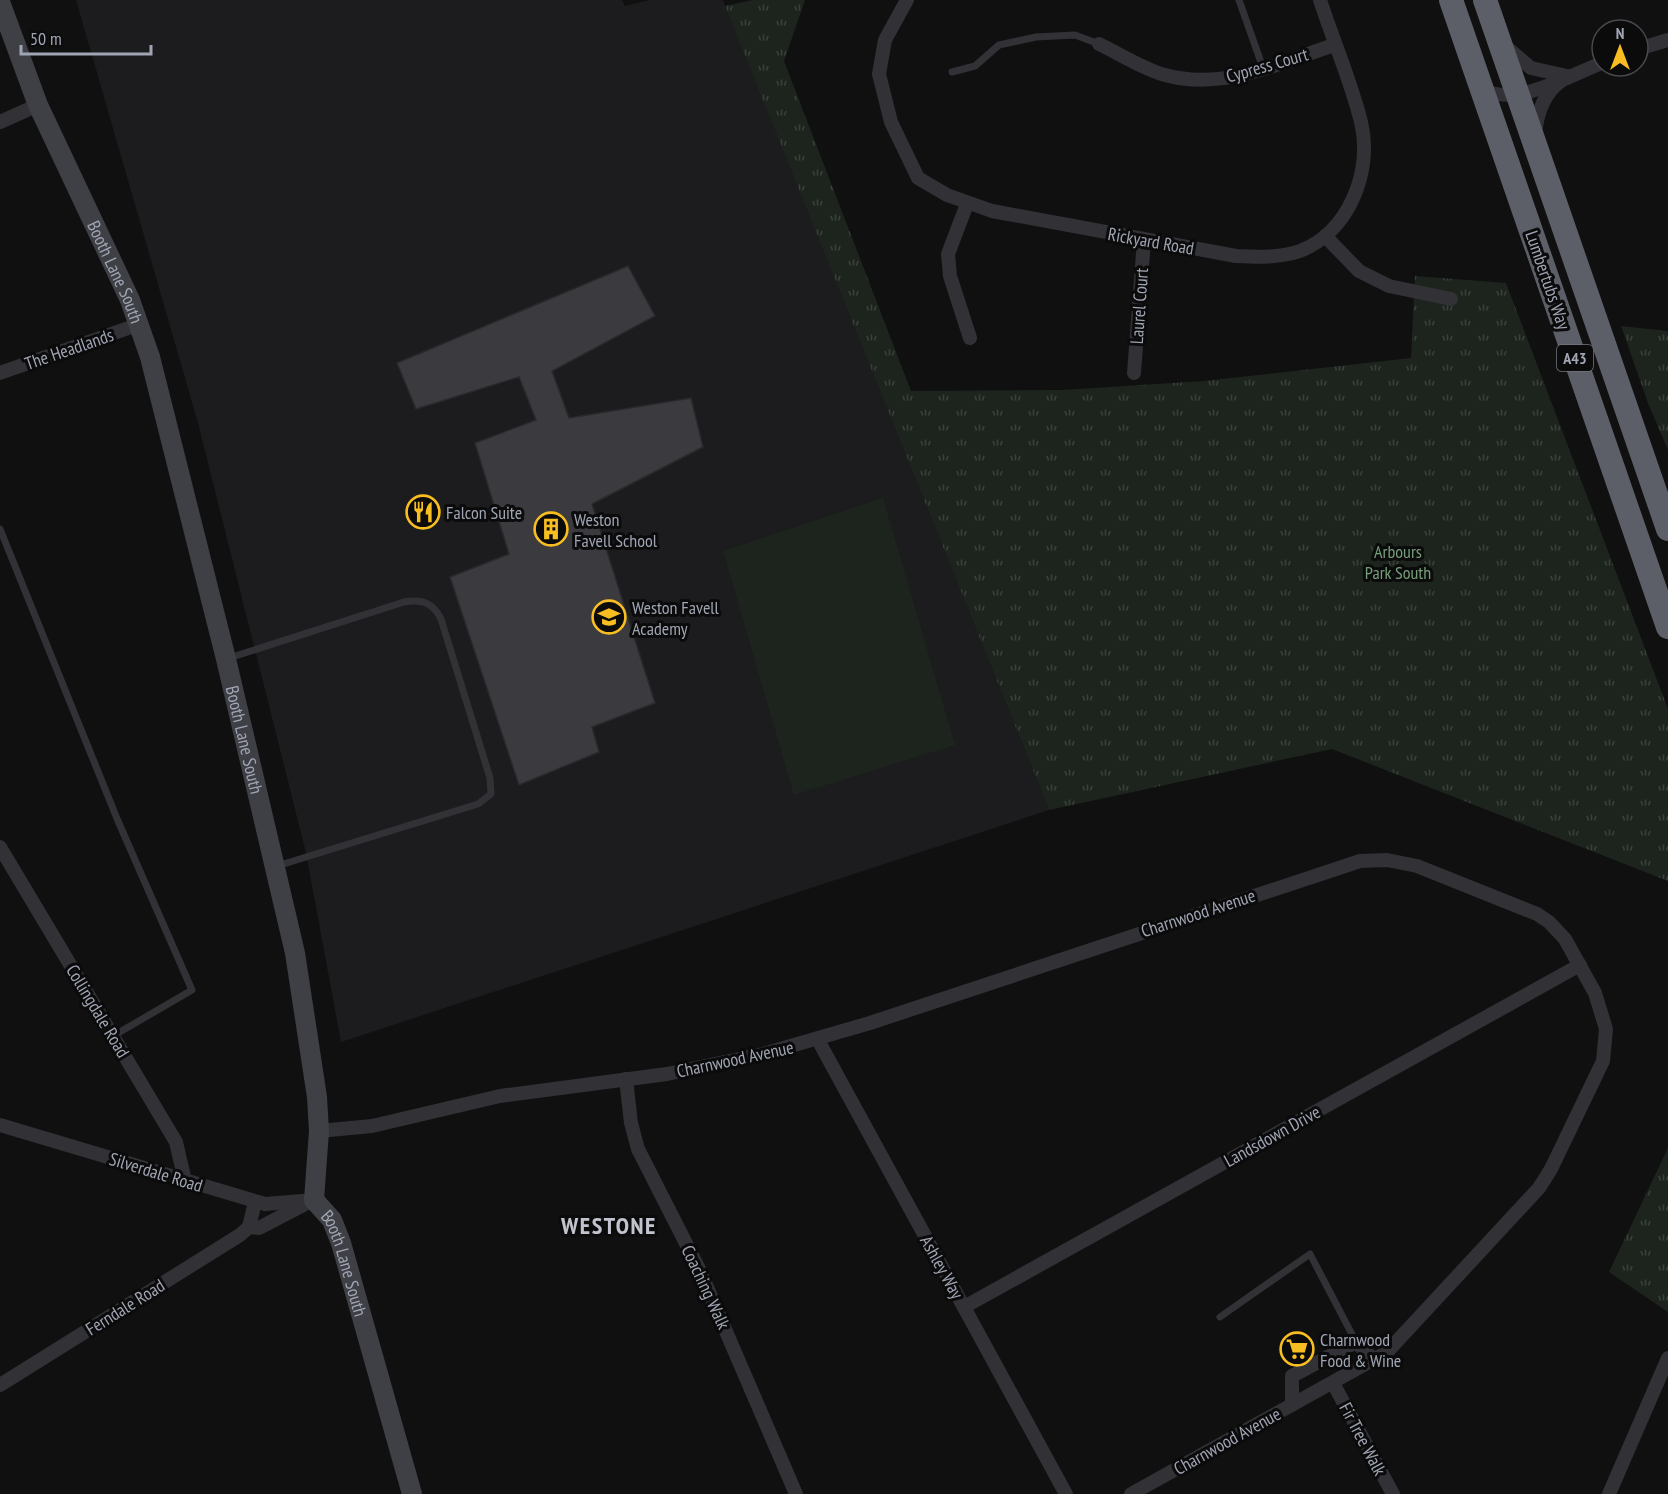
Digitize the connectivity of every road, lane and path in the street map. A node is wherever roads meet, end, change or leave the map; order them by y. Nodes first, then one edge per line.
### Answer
1 (907, 0) edge
2 (1239, 0) edge
3 (1320, 0) edge
4 (1451, 0) edge
5 (1485, 0) edge
6 (0, 2) edge
7 (1499, 40) junction
8 (1668, 40) edge
9 (1099, 44) joint
10 (1334, 45) junction
11 (1650, 45) edge
12 (1263, 68) junction
13 (1590, 68) edge
14 (952, 72) dead end
15 (1568, 76) junction
16 (1482, 89) junction
17 (1518, 96) junction
18 (38, 105) junction
19 (0, 122) edge
20 (1534, 142) junction
21 (967, 204) junction
22 (1325, 236) junction
23 (1144, 240) junction
24 (1451, 298) dead end
25 (137, 325) junction
26 (970, 338) dead end
27 (0, 372) edge
28 (1134, 373) dead end
29 (0, 529) edge
30 (1668, 529) edge
31 (1668, 627) edge
32 (226, 659) junction
33 (0, 847) edge
34 (276, 867) junction
35 (1580, 965) junction
36 (113, 1036) junction
37 (818, 1040) junction
38 (626, 1079) junction
39 (0, 1125) edge
40 (320, 1131) junction
41 (185, 1181) junction
42 (314, 1200) junction
43 (255, 1202) junction
44 (249, 1227) junction
45 (964, 1307) junction
46 (1220, 1317) dead end
47 (1356, 1342) junction
48 (1668, 1358) edge
49 (1374, 1360) junction
50 (1333, 1383) junction
51 (0, 1385) edge
52 (1292, 1405) junction
53 (1610, 1491) edge
54 (412, 1494) edge
55 (796, 1494) edge
56 (1066, 1494) edge
57 (1131, 1494) edge
58 (1393, 1494) edge
59 (1625, 1494) edge

1 - 21 street, Rickyard Road
2 - 12 lane
3 - 10 street, Rickyard Road
4 - 16 highway, Lumbertubs Way / A43
5 - 7 highway, Lumbertubs Way / A43
6 - 18 street, Booth Lane South
7 - 15 street
7 - 17 highway, Lumbertubs Way / A43
8 - 11 street
9 - 12 street, Cypress Court
9 - 14 lane
10 - 12 street, Cypress Court
10 - 22 street, Rickyard Road
13 - 15 street
15 - 17 street
15 - 20 street
16 - 17 street
16 - 31 highway, Lumbertubs Way / A43
17 - 20 highway, Lumbertubs Way / A43
18 - 19 street
18 - 25 street, Booth Lane South
20 - 30 highway, Lumbertubs Way / A43
21 - 23 street, Rickyard Road
21 - 26 street
22 - 23 street, Rickyard Road
22 - 24 street
23 - 28 street, Laurel Court
25 - 27 street, The Headlands
25 - 32 street, Booth Lane South
29 - 36 lane
32 - 34 street, Booth Lane South
32 - 34 lane
33 - 36 street, Collingdale Road
34 - 40 street, Booth Lane South
35 - 37 street, Charnwood Avenue
35 - 45 street, Landsdown Drive
35 - 49 street, Charnwood Avenue
36 - 41 street, Collingdale Road
37 - 38 street, Charnwood Avenue
37 - 45 street, Ashley Way
38 - 40 street, Charnwood Avenue
38 - 55 street, Coaching Walk
39 - 41 street, Silverdale Road
40 - 42 street, Booth Lane South
41 - 43 street, Silverdale Road
42 - 43 street, Silverdale Road
42 - 44 street, Ferndale Road
42 - 54 street, Booth Lane South
43 - 44 street
44 - 51 street, Ferndale Road
45 - 56 street, Ashley Way
46 - 47 lane
47 - 49 street
47 - 52 street, Charnwood Avenue
48 - 53 street
49 - 50 street, Charnwood Avenue
50 - 52 street, Charnwood Avenue
50 - 58 street, Fir Tree Walk
52 - 57 street, Charnwood Avenue
53 - 59 street

